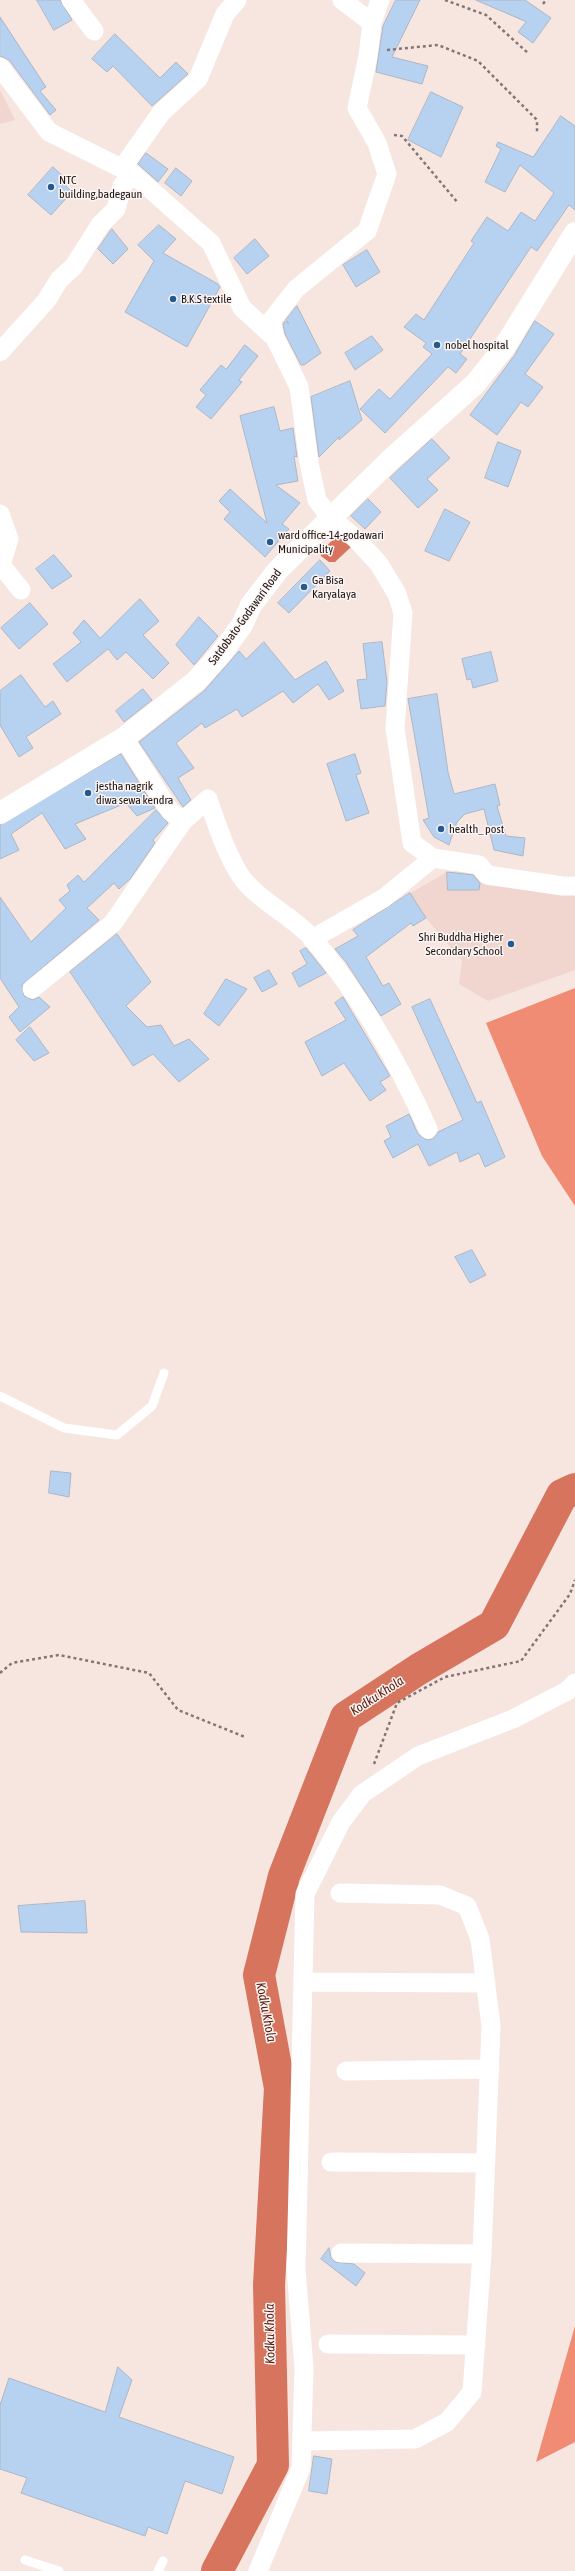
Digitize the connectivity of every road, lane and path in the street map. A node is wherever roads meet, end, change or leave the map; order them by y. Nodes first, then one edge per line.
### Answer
1 (71, 0) edge
2 (237, 0) edge
3 (342, 0) edge
4 (380, 0) edge
5 (445, 0) edge
6 (546, 0) edge
7 (542, 4) dead end
8 (372, 23) junction
9 (94, 31) dead end
10 (529, 54) dead end
11 (368, 56) junction
12 (0, 67) edge
13 (538, 133) dead end
14 (377, 143) junction
15 (129, 173) junction
16 (458, 203) dead end
17 (575, 233) edge
18 (275, 338) junction
19 (0, 352) edge
20 (0, 514) edge
21 (330, 517) junction
22 (21, 590) dead end
23 (124, 738) junction
24 (0, 813) edge
25 (183, 822) junction
26 (433, 858) junction
27 (575, 886) edge
28 (312, 938) junction
29 (32, 989) dead end
30 (428, 1129) dead end
31 (164, 1374) dead end
32 (0, 1396) edge
33 (575, 1580) edge
34 (0, 1673) edge
35 (575, 1683) edge
36 (245, 1736) dead end
37 (373, 1766) dead end
38 (340, 1893) dead end
39 (303, 1982) junction
40 (486, 1983) junction
41 (490, 2069) junction
42 (346, 2071) dead end
43 (331, 2162) dead end
44 (486, 2164) junction
45 (341, 2253) dead end
46 (482, 2254) junction
47 (328, 2344) dead end
48 (476, 2345) junction
49 (302, 2441) junction
50 (25, 2560) dead end
51 (163, 2561) dead end
52 (59, 2571) edge
53 (158, 2571) edge
54 (258, 2571) edge

1 - 9 street
2 - 15 street
3 - 8 street
4 - 8 street
5 - 10 path
6 - 7 path
8 - 11 street
11 - 13 path
11 - 14 street
12 - 15 street
14 - 16 path
14 - 18 street
15 - 18 street
15 - 19 street
17 - 21 street, Satdobato-Godawari Road
18 - 21 street
20 - 22 street
21 - 23 street, Satdobato-Godawari Road
21 - 26 street
23 - 24 street, Satdobato-Godawari Road
23 - 25 street
25 - 28 street
25 - 29 street
26 - 27 street
26 - 28 street
28 - 30 street
31 - 32 lane
33 - 37 path
34 - 36 path
35 - 39 street
38 - 40 street
39 - 40 street
39 - 49 street
40 - 41 street
41 - 42 street
41 - 44 street
43 - 44 street
44 - 46 street
45 - 46 street
46 - 48 street
47 - 48 street
48 - 49 street
49 - 54 street
50 - 52 lane
51 - 53 lane

